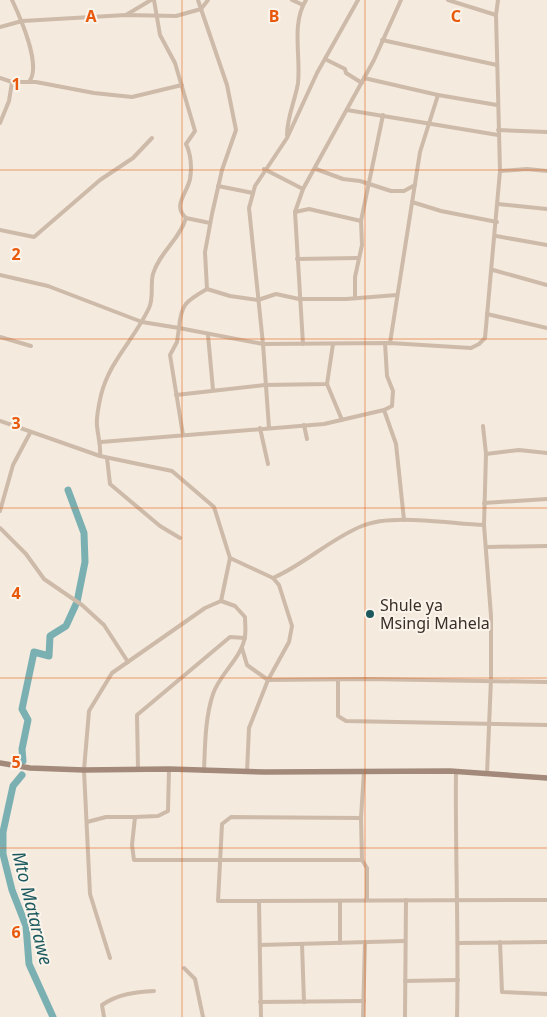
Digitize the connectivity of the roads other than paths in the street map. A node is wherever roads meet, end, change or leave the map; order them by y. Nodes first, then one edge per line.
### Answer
1 (12, 0) edge
2 (153, 0) edge
3 (198, 0) edge
4 (208, 0) edge
5 (292, 0) edge
6 (306, 0) edge
7 (358, 0) edge
8 (401, 0) edge
9 (448, 0) edge
10 (498, 0) edge
11 (303, 5) junction
12 (201, 9) junction
13 (126, 15) junction
14 (496, 16) junction
15 (156, 18) junction
16 (22, 21) junction
17 (0, 28) edge
18 (382, 40) junction
19 (325, 59) junction
20 (496, 65) junction
21 (0, 78) edge
22 (363, 80) junction
23 (12, 82) junction
24 (29, 82) junction
25 (182, 85) junction
26 (438, 95) junction
27 (497, 105) junction
28 (347, 110) junction
29 (383, 115) junction
30 (0, 123) edge
31 (431, 123) junction
32 (498, 130) junction
33 (547, 132) edge
34 (498, 135) junction
35 (152, 138) dead end
36 (287, 138) junction
37 (316, 168) junction
38 (264, 170) junction
39 (500, 171) junction
40 (547, 171) edge
41 (368, 185) junction
42 (415, 185) junction
43 (218, 186) junction
44 (303, 189) junction
45 (253, 193) junction
46 (412, 202) junction
47 (498, 204) junction
48 (547, 209) edge
49 (295, 212) junction
50 (186, 218) junction
51 (361, 221) junction
52 (497, 222) junction
53 (210, 223) junction
54 (0, 230) edge
55 (496, 236) junction
56 (547, 245) edge
57 (357, 258) junction
58 (296, 259) junction
59 (493, 270) junction
60 (0, 275) edge
61 (547, 285) edge
62 (207, 289) junction
63 (397, 294) junction
64 (355, 298) junction
65 (300, 299) junction
66 (258, 300) junction
67 (487, 314) junction
68 (142, 322) junction
69 (179, 328) junction
70 (547, 328) edge
71 (208, 335) junction
72 (0, 337) edge
73 (387, 343) junction
74 (263, 344) junction
75 (303, 344) junction
76 (333, 344) junction
77 (31, 346) dead end
78 (327, 384) junction
79 (265, 385) junction
80 (213, 390) junction
81 (176, 395) junction
82 (384, 410) junction
83 (342, 420) junction
84 (0, 422) edge
85 (304, 425) junction
86 (483, 426) dead end
87 (260, 428) junction
88 (269, 428) junction
89 (30, 433) junction
90 (182, 435) junction
91 (308, 439) dead end
92 (101, 442) junction
93 (547, 453) edge
94 (486, 454) junction
95 (100, 456) junction
96 (107, 458) junction
97 (268, 464) dead end
98 (547, 499) edge
99 (484, 503) junction
100 (0, 512) edge
101 (404, 520) junction
102 (484, 525) junction
103 (0, 528) edge
104 (180, 538) dead end
105 (547, 546) edge
106 (487, 547) junction
107 (230, 558) junction
108 (273, 578) junction
109 (221, 601) junction
110 (245, 638) junction
111 (242, 646) junction
112 (128, 662) junction
113 (491, 679) junction
114 (268, 680) junction
115 (338, 680) junction
116 (547, 682) edge
117 (488, 722) junction
118 (547, 725) edge
119 (0, 763) edge
120 (138, 768) junction
121 (169, 769) junction
122 (84, 770) junction
123 (364, 770) junction
124 (204, 771) junction
125 (456, 771) junction
126 (247, 772) junction
127 (487, 774) junction
128 (547, 778) edge
129 (135, 817) junction
130 (361, 818) junction
131 (87, 822) junction
132 (362, 860) junction
133 (220, 861) junction
134 (367, 900) junction
135 (406, 900) junction
136 (458, 900) junction
137 (547, 900) edge
138 (340, 901) junction
139 (259, 902) junction
140 (405, 941) junction
141 (365, 942) junction
142 (459, 942) junction
143 (500, 942) junction
144 (547, 942) edge
145 (340, 943) junction
146 (302, 944) junction
147 (260, 945) junction
148 (110, 958) dead end
149 (184, 968) dead end
150 (458, 980) junction
151 (405, 981) junction
152 (154, 991) dead end
153 (547, 994) edge
154 (364, 1001) junction
155 (260, 1002) junction
156 (304, 1002) junction
157 (104, 1017) edge
158 (203, 1017) edge
159 (261, 1017) edge
160 (363, 1017) edge
161 (405, 1017) edge
162 (457, 1017) edge

1 - 16 street
2 - 13 street
2 - 15 street
3 - 12 street
4 - 12 street
5 - 11 street
6 - 11 street
7 - 19 street
8 - 18 street
9 - 14 street
10 - 14 street
11 - 36 street
12 - 15 street
12 - 43 street
13 - 15 street
13 - 16 street
14 - 20 street
15 - 25 street
16 - 17 street
16 - 24 street
18 - 20 street
18 - 22 street
19 - 22 street
19 - 36 street
20 - 27 street
21 - 23 street
22 - 26 street
22 - 28 street
23 - 24 street
23 - 30 street
24 - 25 street
25 - 50 street
26 - 27 street
26 - 31 street
27 - 32 street
28 - 29 street
28 - 37 street
29 - 31 street
29 - 41 street
31 - 34 street
31 - 42 street
32 - 33 street
32 - 34 street
34 - 39 street
35 - 54 street
36 - 38 street
37 - 41 street
37 - 44 street
38 - 44 street
38 - 45 street
39 - 40 street
39 - 47 street
41 - 42 street
41 - 51 street
42 - 46 street
43 - 45 street
43 - 53 street
44 - 49 street
45 - 66 street
46 - 52 street
46 - 63 street
47 - 48 street
47 - 52 street
49 - 51 street
49 - 58 street
50 - 53 street
50 - 68 street
51 - 57 street
52 - 55 street
53 - 62 street
55 - 56 street
55 - 59 street
57 - 58 street
57 - 64 street
58 - 65 street
59 - 61 street
59 - 67 street
60 - 68 street
62 - 66 street
62 - 69 street
63 - 64 street
63 - 73 street
64 - 65 street
65 - 66 street
65 - 75 street
66 - 74 street
67 - 70 street
67 - 73 street
68 - 69 street
68 - 92 street
69 - 71 street
69 - 81 street
71 - 74 street
71 - 80 street
72 - 77 street
73 - 76 street
73 - 82 street
74 - 75 street
74 - 79 street
75 - 76 street
76 - 78 street
78 - 79 street
78 - 83 street
79 - 80 street
79 - 88 street
80 - 81 street
81 - 90 street
82 - 83 street
82 - 101 street
83 - 85 street
84 - 89 street
85 - 88 street
85 - 91 street
86 - 94 street
87 - 88 street
87 - 90 street
87 - 97 street
89 - 95 street
89 - 100 street
90 - 92 street
92 - 95 street
93 - 94 street
94 - 99 street
95 - 96 street
96 - 104 street
96 - 107 street
98 - 99 street
99 - 102 street
101 - 102 street
101 - 108 street
102 - 106 street
103 - 112 street
105 - 106 street
106 - 113 street
107 - 108 street
107 - 109 street
108 - 114 street
109 - 110 street
109 - 112 street
110 - 111 street
110 - 120 street
111 - 114 street
111 - 124 street
112 - 122 street
113 - 115 street
113 - 116 street
113 - 117 street
114 - 115 street
114 - 126 street
115 - 117 street
117 - 118 street
117 - 127 street
119 - 122 main road
120 - 121 main road
120 - 122 main road
121 - 124 main road
121 - 129 street
122 - 131 street
123 - 125 main road
123 - 126 main road
123 - 130 street
124 - 126 main road
125 - 127 main road
125 - 136 street
127 - 128 main road
129 - 131 street
129 - 133 street
130 - 132 street
130 - 133 street
131 - 148 street
132 - 133 street
132 - 134 street
133 - 139 street
134 - 135 street
134 - 138 street
135 - 136 street
135 - 140 street
136 - 137 street
136 - 142 street
138 - 139 street
138 - 145 street
139 - 147 street
140 - 141 street
140 - 151 street
141 - 145 street
141 - 154 street
142 - 143 street
142 - 150 street
143 - 144 street
143 - 153 street
145 - 146 street
146 - 147 street
146 - 156 street
147 - 155 street
149 - 158 street
150 - 151 street
150 - 162 street
151 - 161 street
152 - 157 street
154 - 156 street
154 - 160 street
155 - 156 street
155 - 159 street

